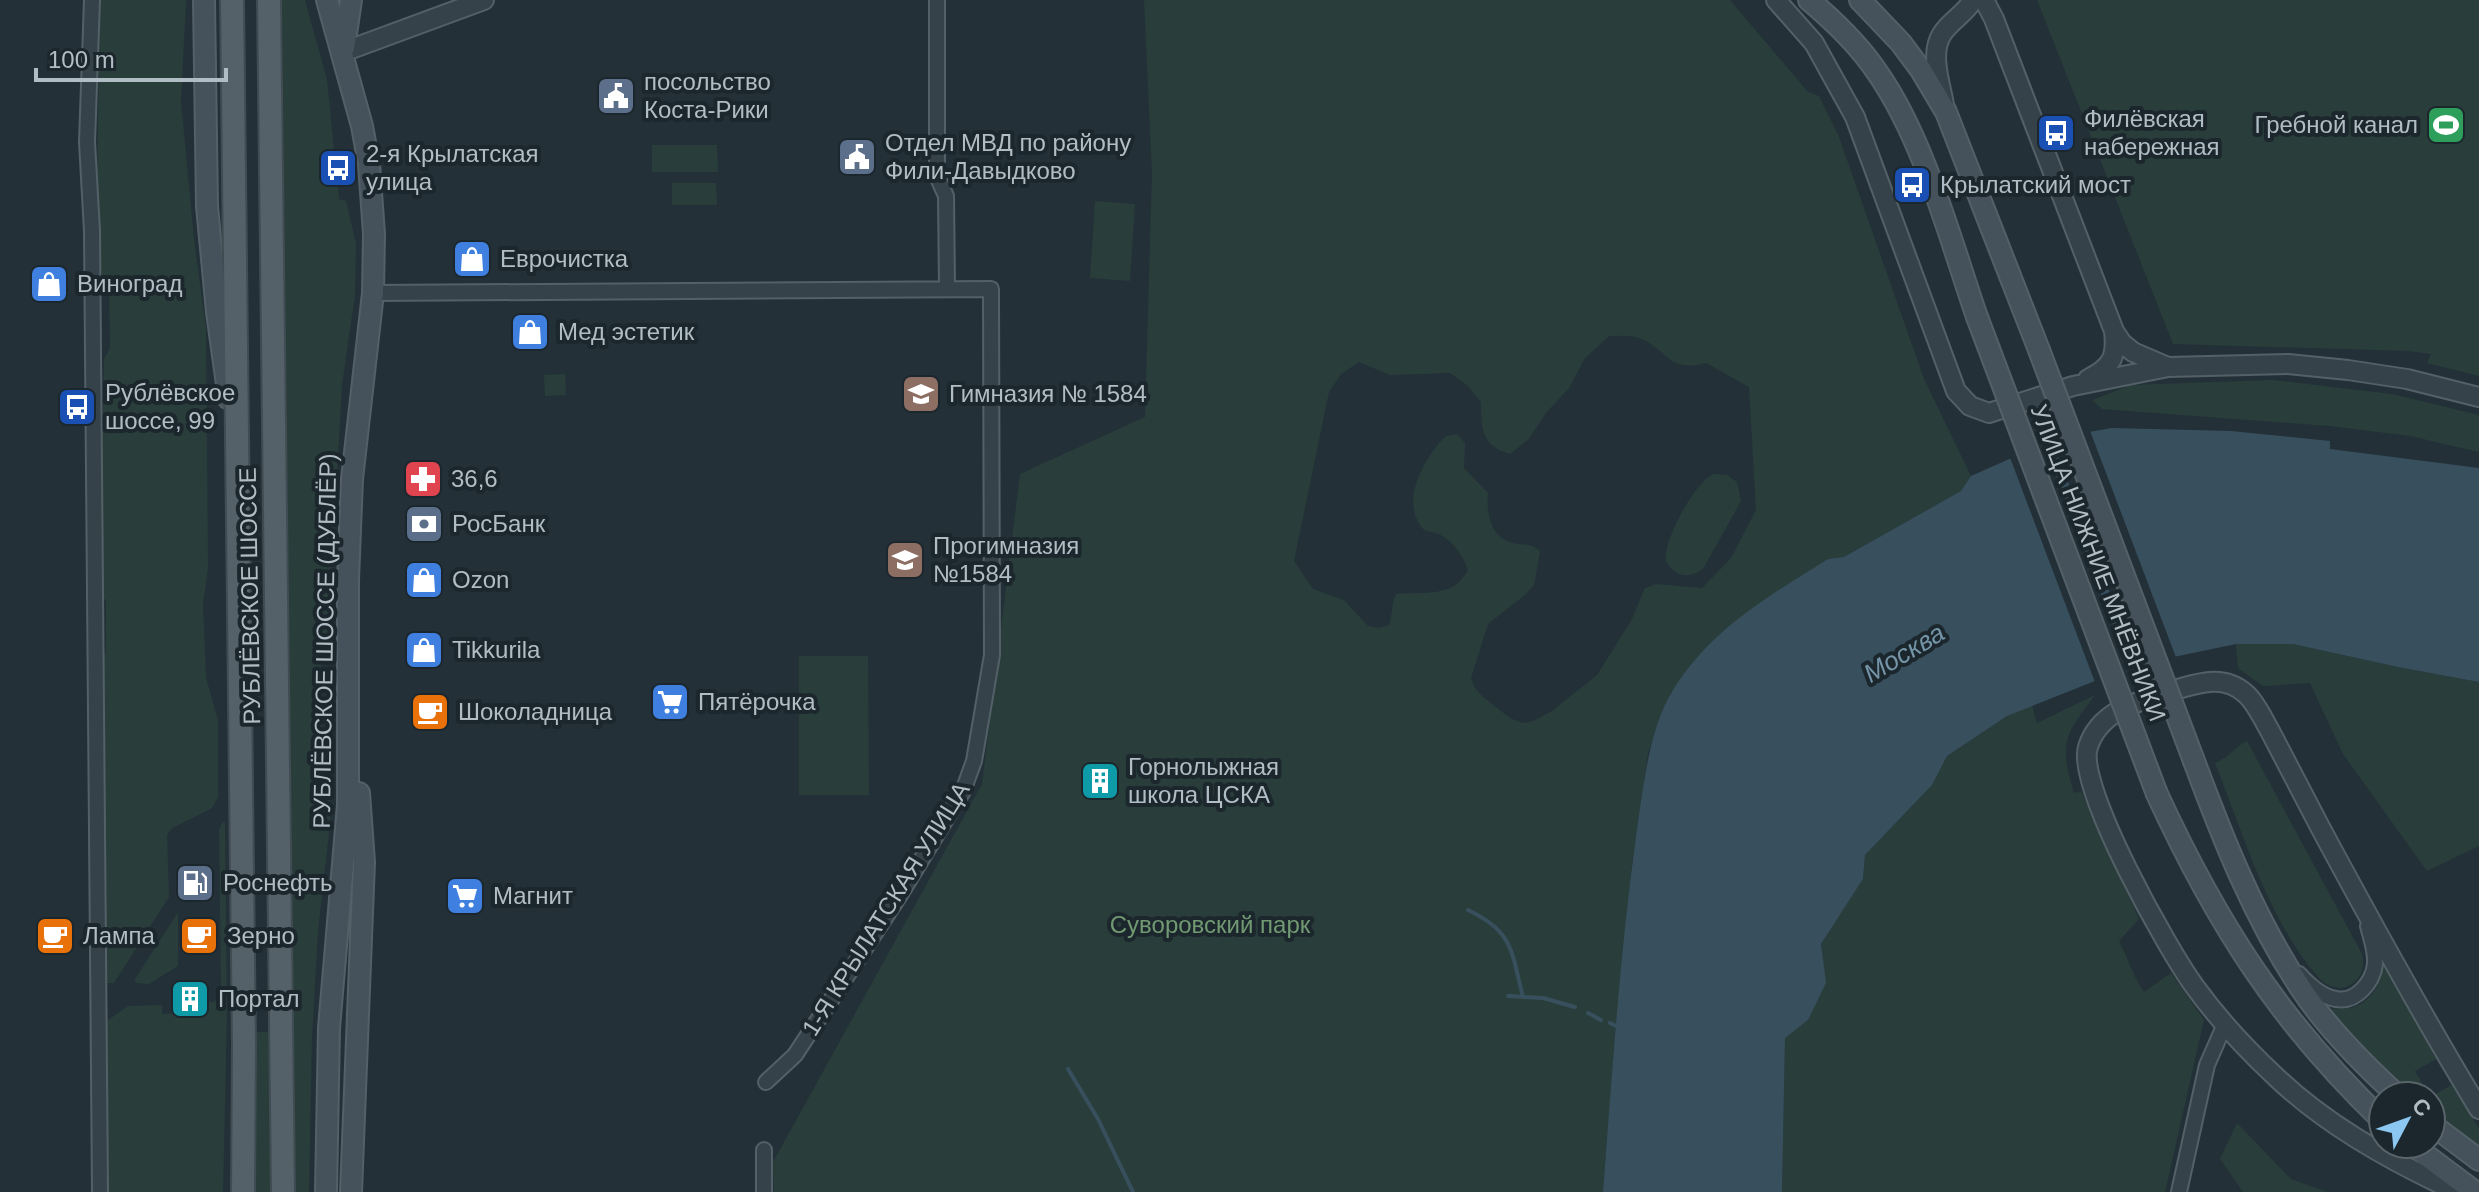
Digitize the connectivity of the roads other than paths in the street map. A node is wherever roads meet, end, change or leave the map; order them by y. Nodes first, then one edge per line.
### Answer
1 (92, 0) edge
2 (204, 0) edge
3 (232, 0) edge
4 (269, 0) edge
5 (327, 0) edge
6 (351, 0) edge
7 (484, 0) edge
8 (937, 0) edge
9 (1776, 0) edge
10 (1809, 0) edge
11 (1860, 0) edge
12 (1973, 0) edge
13 (1984, 0) edge
14 (343, 52) junction
15 (1946, 112) junction
16 (947, 287) junction
17 (373, 293) junction
18 (2114, 331) junction
19 (2168, 367) junction
20 (2073, 386) junction
21 (2479, 397) edge
22 (237, 457) junction
23 (349, 752) junction
24 (2360, 903) junction
25 (2282, 956) junction
26 (2225, 1024) junction
27 (2382, 1080) edge
28 (766, 1082) dead end
29 (2367, 1106) edge
30 (2479, 1109) edge
31 (2447, 1136) edge
32 (764, 1150) dead end
33 (2432, 1160) edge
34 (2479, 1160) edge
35 (100, 1192) edge
36 (243, 1192) edge
37 (283, 1192) edge
38 (326, 1192) edge
39 (351, 1192) edge
40 (764, 1192) edge
41 (2179, 1192) edge
42 (2458, 1192) edge
43 (2475, 1192) edge

1 - 35 street
2 - 22 main road
3 - 22 main road, РУБЛЁВСКОЕ ШОССЕ
4 - 37 main road, РУБЛЁВСКОЕ ШОССЕ
5 - 14 main road, РУБЛЁВСКОЕ ШОССЕ (ДУБЛЁР)
6 - 14 main road
7 - 14 street
8 - 16 street
9 - 20 street
10 - 29 main road, УЛИЦА НИЖНИЕ МНЁВНИКИ, bridge
11 - 15 main road
12 - 15 street
13 - 18 street
14 - 17 main road, РУБЛЁВСКОЕ ШОССЕ (ДУБЛЁР)
15 - 25 main road, УЛИЦА НИЖНИЕ МНЁВНИКИ, bridge
16 - 17 street
16 - 28 street, 1-Я КРЫЛАТСКАЯ УЛИЦА
17 - 23 main road, РУБЛЁВСКОЕ ШОССЕ (ДУБЛЁР)
18 - 19 street
18 - 20 street
19 - 20 street
19 - 21 street
22 - 36 main road, РУБЛЁВСКОЕ ШОССЕ
23 - 38 main road, РУБЛЁВСКОЕ ШОССЕ (ДУБЛЁР)
23 - 39 main road
24 - 25 street
24 - 26 street
24 - 30 street
25 - 27 main road, УЛИЦА НИЖНИЕ МНЁВНИКИ
26 - 41 street
26 - 42 street
31 - 34 main road
32 - 40 street
33 - 43 main road

